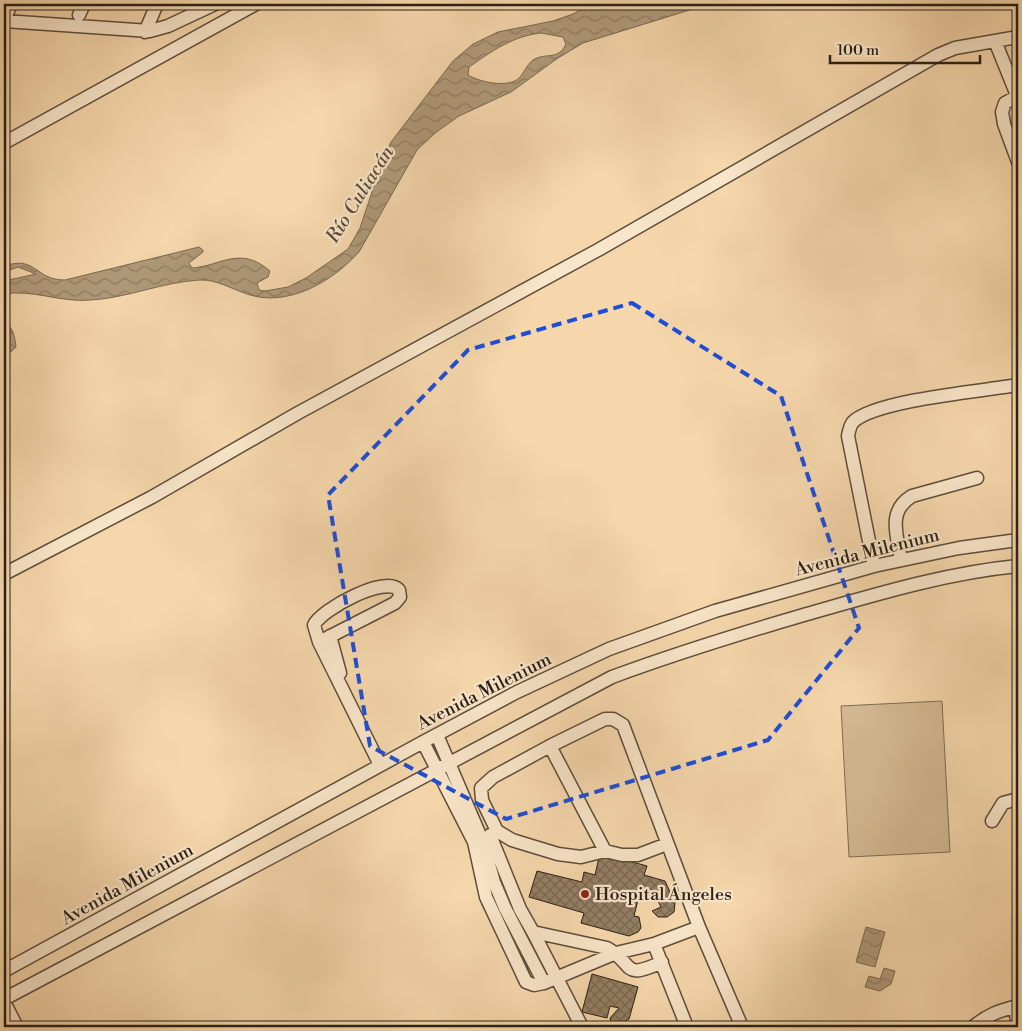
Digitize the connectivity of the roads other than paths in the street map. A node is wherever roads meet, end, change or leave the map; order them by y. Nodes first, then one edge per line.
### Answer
1 (11, 4) edge
2 (157, 4) edge
3 (215, 4) edge
4 (256, 4) edge
5 (4, 21) edge
6 (145, 32) junction
7 (1018, 37) edge
8 (995, 41) junction
9 (1018, 97) edge
10 (4, 143) edge
11 (1018, 162) edge
12 (1018, 385) edge
13 (977, 478) dead end
14 (1018, 540) edge
15 (901, 560) junction
16 (874, 566) junction
17 (1018, 566) edge
18 (4, 574) edge
19 (325, 639) junction
20 (437, 735) junction
21 (423, 742) junction
22 (550, 746) junction
23 (449, 761) junction
24 (380, 765) junction
25 (436, 768) junction
26 (1018, 799) edge
27 (992, 821) dead end
28 (486, 837) junction
29 (667, 844) junction
30 (605, 851) junction
31 (699, 927) junction
32 (534, 932) junction
33 (654, 944) junction
34 (616, 953) junction
35 (662, 962) junction
36 (4, 971) edge
37 (557, 977) junction
38 (4, 1001) edge
39 (1017, 1006) edge
40 (17, 1027) edge
41 (582, 1027) edge
42 (687, 1027) edge
43 (742, 1027) edge
44 (973, 1027) edge
45 (1018, 1027) edge

1 - 5 street
2 - 6 street
3 - 6 street
4 - 10 street
5 - 6 street
7 - 8 street
8 - 9 street
8 - 18 street
9 - 11 street
12 - 16 street
13 - 15 street
14 - 15 street, Avenida Milenium
15 - 16 street, Avenida Milenium
16 - 20 street, Avenida Milenium
17 - 23 street
19 - 19 street
19 - 24 street
20 - 21 street, Avenida Milenium
20 - 23 street
21 - 24 street, Avenida Milenium
21 - 25 street
22 - 28 street
22 - 29 street
22 - 30 street
23 - 25 street
23 - 28 street
24 - 36 street, Avenida Milenium
25 - 28 street
25 - 38 street
26 - 27 street
28 - 30 street
28 - 32 street
28 - 37 street
29 - 30 street
29 - 31 street
31 - 33 street
31 - 43 street
32 - 34 street
32 - 37 street
33 - 34 street
33 - 35 street
34 - 35 street
34 - 37 street
35 - 42 street
37 - 41 street
38 - 40 street
39 - 44 street
39 - 45 street

